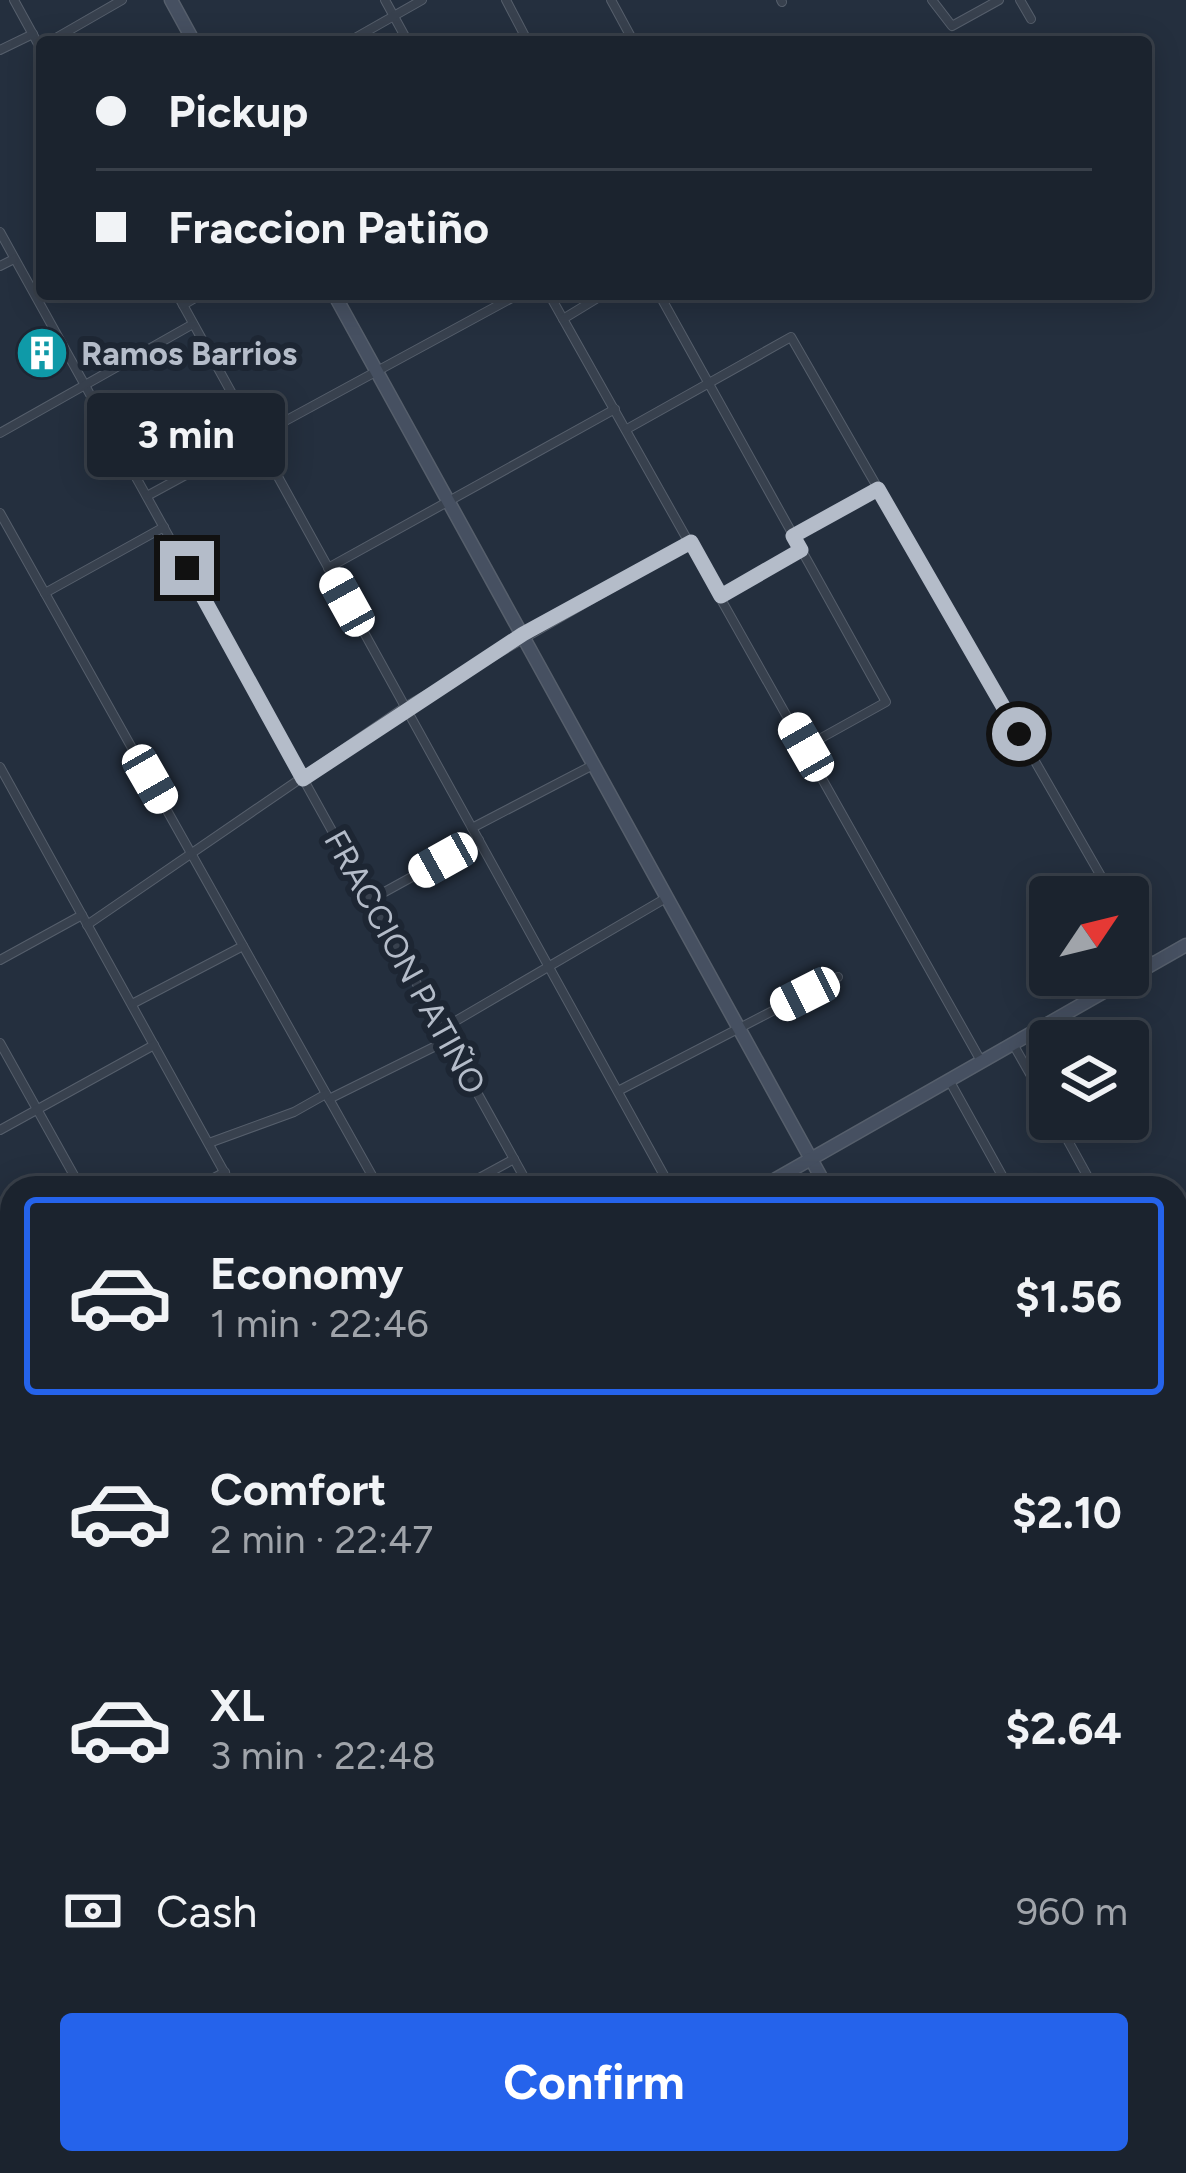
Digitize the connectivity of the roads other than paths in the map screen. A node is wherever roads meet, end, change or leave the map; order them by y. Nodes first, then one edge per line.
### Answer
1 (14, 0) edge
2 (122, 0) edge
3 (171, 0) edge
4 (385, 0) edge
5 (422, 0) edge
6 (506, 0) edge
7 (610, 0) edge
8 (932, 0) edge
9 (999, 0) edge
10 (1020, 0) edge
11 (394, 16) junction
12 (1031, 19) dead end
13 (33, 34) junction
14 (60, 36) edge
15 (191, 36) edge
16 (359, 36) edge
17 (405, 36) edge
18 (525, 36) edge
19 (630, 36) edge
20 (36, 38) edge
21 (0, 50) edge
22 (0, 232) edge
23 (14, 259) junction
24 (0, 266) edge
25 (36, 298) edge
26 (37, 300) edge
27 (180, 300) edge
28 (192, 300) edge
29 (337, 300) edge
30 (508, 300) edge
31 (552, 300) edge
32 (594, 300) edge
33 (662, 300) edge
34 (183, 305) junction
35 (563, 319) junction
36 (194, 324) junction
37 (379, 374) junction
38 (707, 384) junction
39 (85, 385) junction
40 (615, 409) junction
41 (627, 429) junction
42 (0, 433) edge
43 (256, 439) junction
44 (878, 489) junction
45 (146, 496) junction
46 (449, 500) junction
47 (0, 513) edge
48 (164, 527) junction
49 (793, 536) junction
50 (691, 542) junction
51 (801, 550) junction
52 (328, 568) junction
53 (45, 593) junction
54 (721, 596) junction
55 (523, 634) junction
56 (406, 706) junction
57 (806, 747) junction
58 (595, 765) junction
59 (0, 767) edge
60 (303, 779) junction
61 (14, 793) junction
62 (0, 800) edge
63 (472, 828) junction
64 (479, 840) junction
65 (192, 853) junction
66 (1101, 876) edge
67 (667, 897) junction
68 (370, 900) junction
69 (82, 915) junction
70 (87, 925) junction
71 (243, 946) junction
72 (1186, 946) edge
73 (1149, 959) edge
74 (0, 961) edge
75 (1152, 964) junction
76 (551, 970) junction
77 (838, 977) dead end
78 (132, 1004) junction
79 (739, 1028) junction
80 (442, 1029) junction
81 (448, 1040) junction
82 (0, 1042) edge
83 (1013, 1044) junction
84 (154, 1045) junction
85 (982, 1062) junction
86 (1029, 1072) edge
87 (949, 1080) junction
88 (618, 1091) junction
89 (328, 1097) junction
90 (37, 1109) junction
91 (0, 1130) edge
92 (1068, 1140) edge
93 (208, 1143) junction
94 (514, 1159) junction
95 (811, 1159) junction
96 (225, 1172) junction
97 (74, 1176) edge
98 (218, 1176) edge
99 (227, 1176) edge
100 (372, 1176) edge
101 (483, 1176) edge
102 (523, 1176) edge
103 (664, 1176) edge
104 (781, 1176) edge
105 (820, 1176) edge
106 (1002, 1176) edge
107 (1087, 1176) edge

1 - 13 street
2 - 14 street
3 - 15 street
4 - 11 street
5 - 11 street
6 - 18 street
7 - 19 street
8 - 9 street
10 - 12 street
11 - 16 street
11 - 17 street
13 - 20 street
13 - 21 street
22 - 23 street, FRACCION PATIÑO
23 - 24 street
23 - 25 street, FRACCION PATIÑO
26 - 39 street, FRACCION PATIÑO
27 - 34 street
28 - 34 street
29 - 37 street
30 - 37 street
31 - 35 street
32 - 35 street
33 - 38 street
34 - 36 street
35 - 40 street
36 - 39 street
36 - 43 street
37 - 43 street
37 - 46 street
38 - 41 street
38 - 44 street
38 - 49 street
39 - 42 street
39 - 45 street, FRACCION PATIÑO
40 - 41 street
40 - 46 street
41 - 50 street
43 - 45 street
43 - 52 street
44 - 49 street
44 - 66 street
45 - 48 street, FRACCION PATIÑO
46 - 52 street
46 - 55 street
47 - 53 street
48 - 53 street
48 - 60 street, FRACCION PATIÑO
49 - 51 street
50 - 54 street
50 - 55 street
51 - 54 street
51 - 57 street
52 - 56 street
53 - 65 street
54 - 57 street
55 - 56 street
55 - 58 street
56 - 60 street
56 - 63 street
57 - 85 street
58 - 63 street
58 - 67 street
59 - 61 street
60 - 65 street
60 - 68 street, FRACCION PATIÑO
61 - 62 street
61 - 69 street
63 - 64 street
64 - 68 street
64 - 76 street
65 - 70 street
65 - 71 street
67 - 76 street
67 - 79 street
68 - 80 street, FRACCION PATIÑO
69 - 70 street
69 - 74 street
70 - 78 street
71 - 78 street
71 - 89 street
72 - 75 street
73 - 75 street
75 - 83 street
76 - 80 street
76 - 88 street
77 - 79 street
78 - 84 street
79 - 88 street
79 - 95 street
80 - 81 street, FRACCION PATIÑO
81 - 89 street
81 - 94 street, FRACCION PATIÑO
82 - 90 street
83 - 85 street
83 - 86 street
84 - 90 street
84 - 93 street
85 - 87 street
87 - 95 street
87 - 106 street
88 - 103 street
89 - 93 street
89 - 100 street
90 - 91 street
90 - 97 street
92 - 107 street
93 - 96 street
94 - 101 street
94 - 102 street, FRACCION PATIÑO
95 - 104 street
95 - 105 street
96 - 98 street
96 - 99 street

